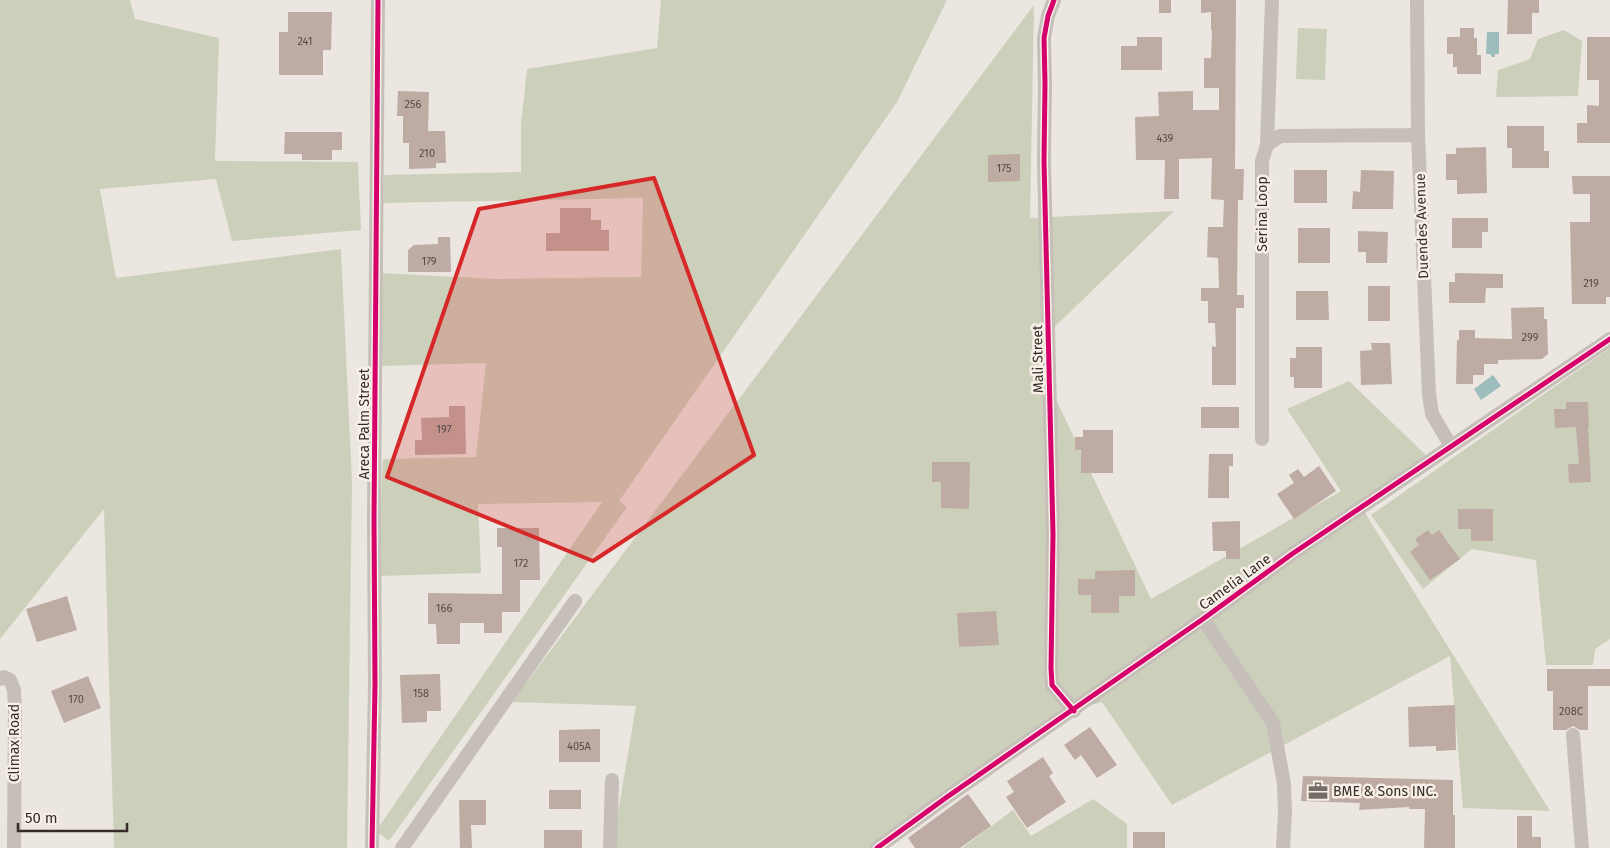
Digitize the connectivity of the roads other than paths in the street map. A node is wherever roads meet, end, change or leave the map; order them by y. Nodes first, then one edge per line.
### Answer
1 (378, 0) edge
2 (1054, 0) edge
3 (1272, 0) edge
4 (1417, 0) edge
5 (1418, 135) junction
6 (1267, 144) junction
7 (1610, 339) edge
8 (1262, 439) dead end
9 (1451, 446) junction
10 (575, 601) dead end
11 (1203, 619) junction
12 (0, 679) edge
13 (1074, 710) junction
14 (1573, 735) dead end
15 (612, 780) dead end
16 (882, 847) edge
17 (14, 848) edge
18 (372, 848) edge
19 (402, 848) edge
20 (610, 848) edge
21 (1283, 848) edge
22 (1582, 848) edge

1 - 18 street, Areca Palm Street
2 - 13 street, Mali Street
3 - 6 street, Serina Loop
4 - 5 street, Duendes Avenue
5 - 6 street
5 - 9 street, Duendes Avenue
6 - 8 street, Serina Loop
7 - 9 street, Camelia Lane
9 - 11 street, Camelia Lane
10 - 19 street
11 - 13 street, Camelia Lane
11 - 21 street
12 - 17 street, Climax Road
13 - 16 street, Camelia Lane
14 - 22 street
15 - 20 street

